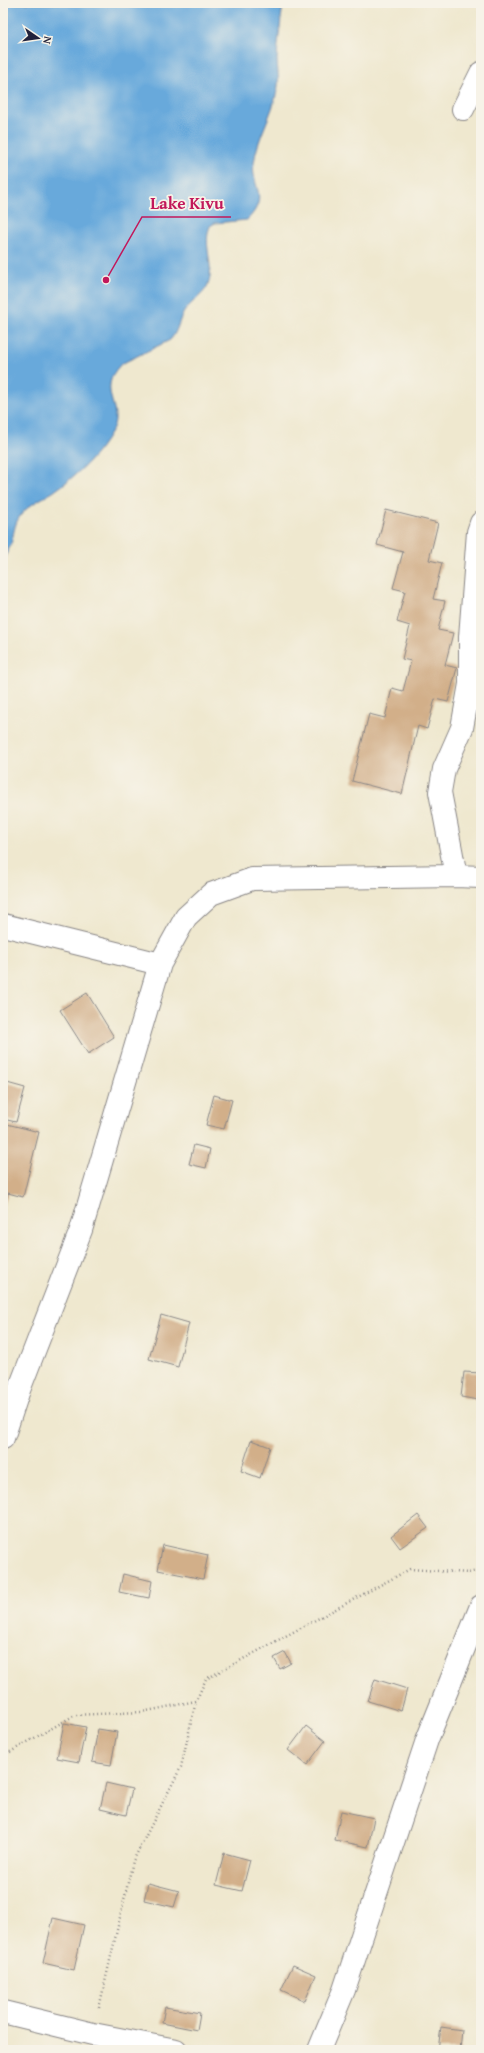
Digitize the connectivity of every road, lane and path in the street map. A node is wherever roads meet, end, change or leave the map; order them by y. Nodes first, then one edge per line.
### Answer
1 (481, 73) edge
2 (463, 109) dead end
3 (481, 523) edge
4 (456, 876) junction
5 (481, 877) edge
6 (3, 925) edge
7 (160, 964) junction
8 (3, 1438) edge
9 (481, 1570) edge
10 (481, 1606) edge
11 (196, 1701) junction
12 (3, 1756) edge
13 (3, 2012) edge
14 (93, 2034) junction
15 (176, 2050) edge
16 (319, 2050) edge

1 - 2 street
3 - 4 street
4 - 5 street
4 - 7 street
6 - 7 street
7 - 8 street
9 - 11 path
10 - 16 street
11 - 12 path
11 - 14 path
13 - 14 street
14 - 15 street

